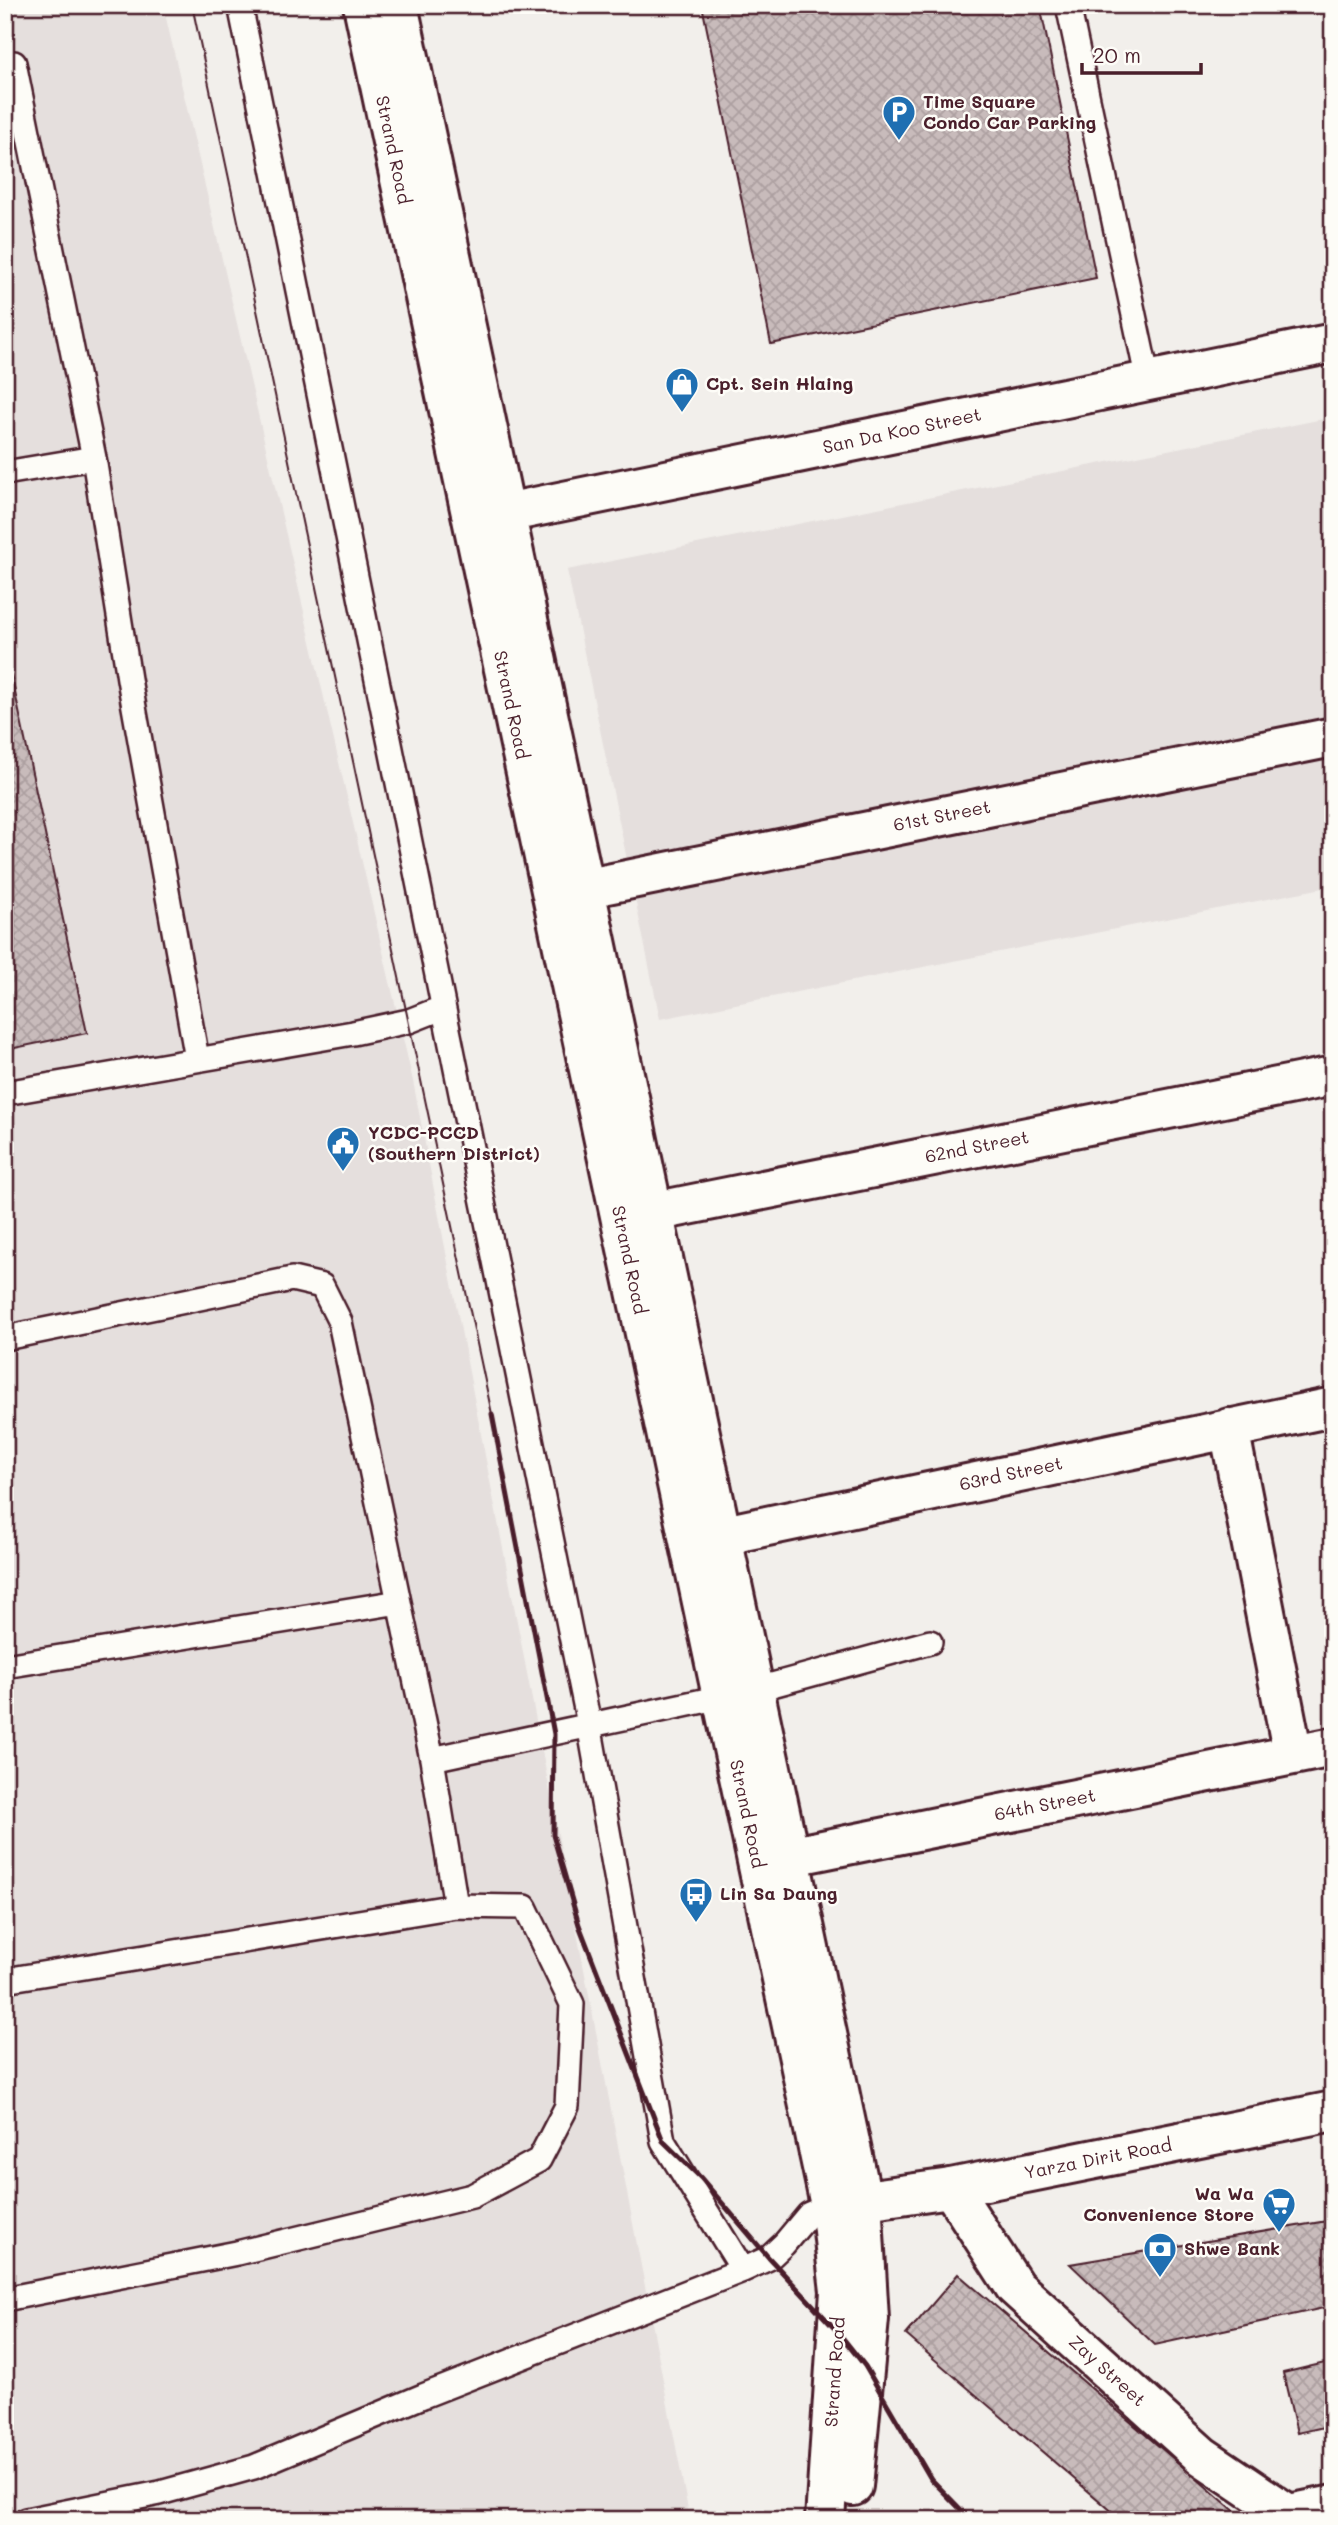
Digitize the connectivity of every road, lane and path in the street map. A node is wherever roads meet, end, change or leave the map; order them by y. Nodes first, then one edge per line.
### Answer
1 (240, 5) edge
2 (363, 5) edge
3 (398, 5) edge
4 (1068, 5) edge
5 (14, 62) dead end
6 (1333, 343) edge
7 (1148, 381) junction
8 (94, 458) junction
9 (5, 473) edge
10 (489, 516) junction
11 (1333, 737) edge
12 (568, 892) junction
13 (442, 1009) junction
14 (197, 1059) junction
15 (1333, 1076) edge
16 (5, 1093) edge
17 (637, 1215) junction
18 (5, 1338) edge
19 (1333, 1407) edge
20 (1229, 1428) junction
21 (705, 1539) junction
22 (399, 1602) junction
23 (930, 1642) dead end
24 (5, 1666) edge
25 (738, 1693) junction
26 (589, 1724) junction
27 (1333, 1747) edge
28 (1293, 1755) junction
29 (432, 1759) junction
30 (773, 1860) junction
31 (456, 1906) junction
32 (5, 1980) edge
33 (1333, 2111) edge
34 (951, 2188) junction
35 (846, 2202) junction
36 (743, 2270) junction
37 (5, 2300) edge
38 (1333, 2505) edge
39 (1293, 2517) edge
40 (26, 2520) edge
41 (825, 2520) edge
42 (850, 2520) edge

1 - 13 lane
2 - 10 street, Strand Road
3 - 10 street, Strand Road
4 - 7 lane
5 - 8 lane
6 - 7 street, San Da Koo Street
7 - 10 street, San Da Koo Street
8 - 9 lane
8 - 14 lane
10 - 12 street, Strand Road
11 - 12 street, 61st Street
12 - 17 street, Strand Road
13 - 14 lane
13 - 26 lane
14 - 16 lane
15 - 17 street, 62nd Street
17 - 21 street, Strand Road
18 - 22 lane
19 - 20 street, 63rd Street
20 - 21 street, 63rd Street
20 - 28 street
21 - 25 street, Strand Road
22 - 24 lane
22 - 29 lane
23 - 25 lane
25 - 26 lane
25 - 30 street, Strand Road
26 - 29 lane
26 - 36 lane
27 - 28 street, 64th Street
28 - 30 street, 64th Street
29 - 31 lane
30 - 35 street, Strand Road
31 - 32 lane
31 - 37 lane
33 - 34 street, Yarza Dirit Road
34 - 35 street, Yarza Dirit Road
34 - 39 street, Zay Street
35 - 36 lane
35 - 41 street, Strand Road
35 - 42 street, Strand Road
36 - 40 lane
38 - 39 street

